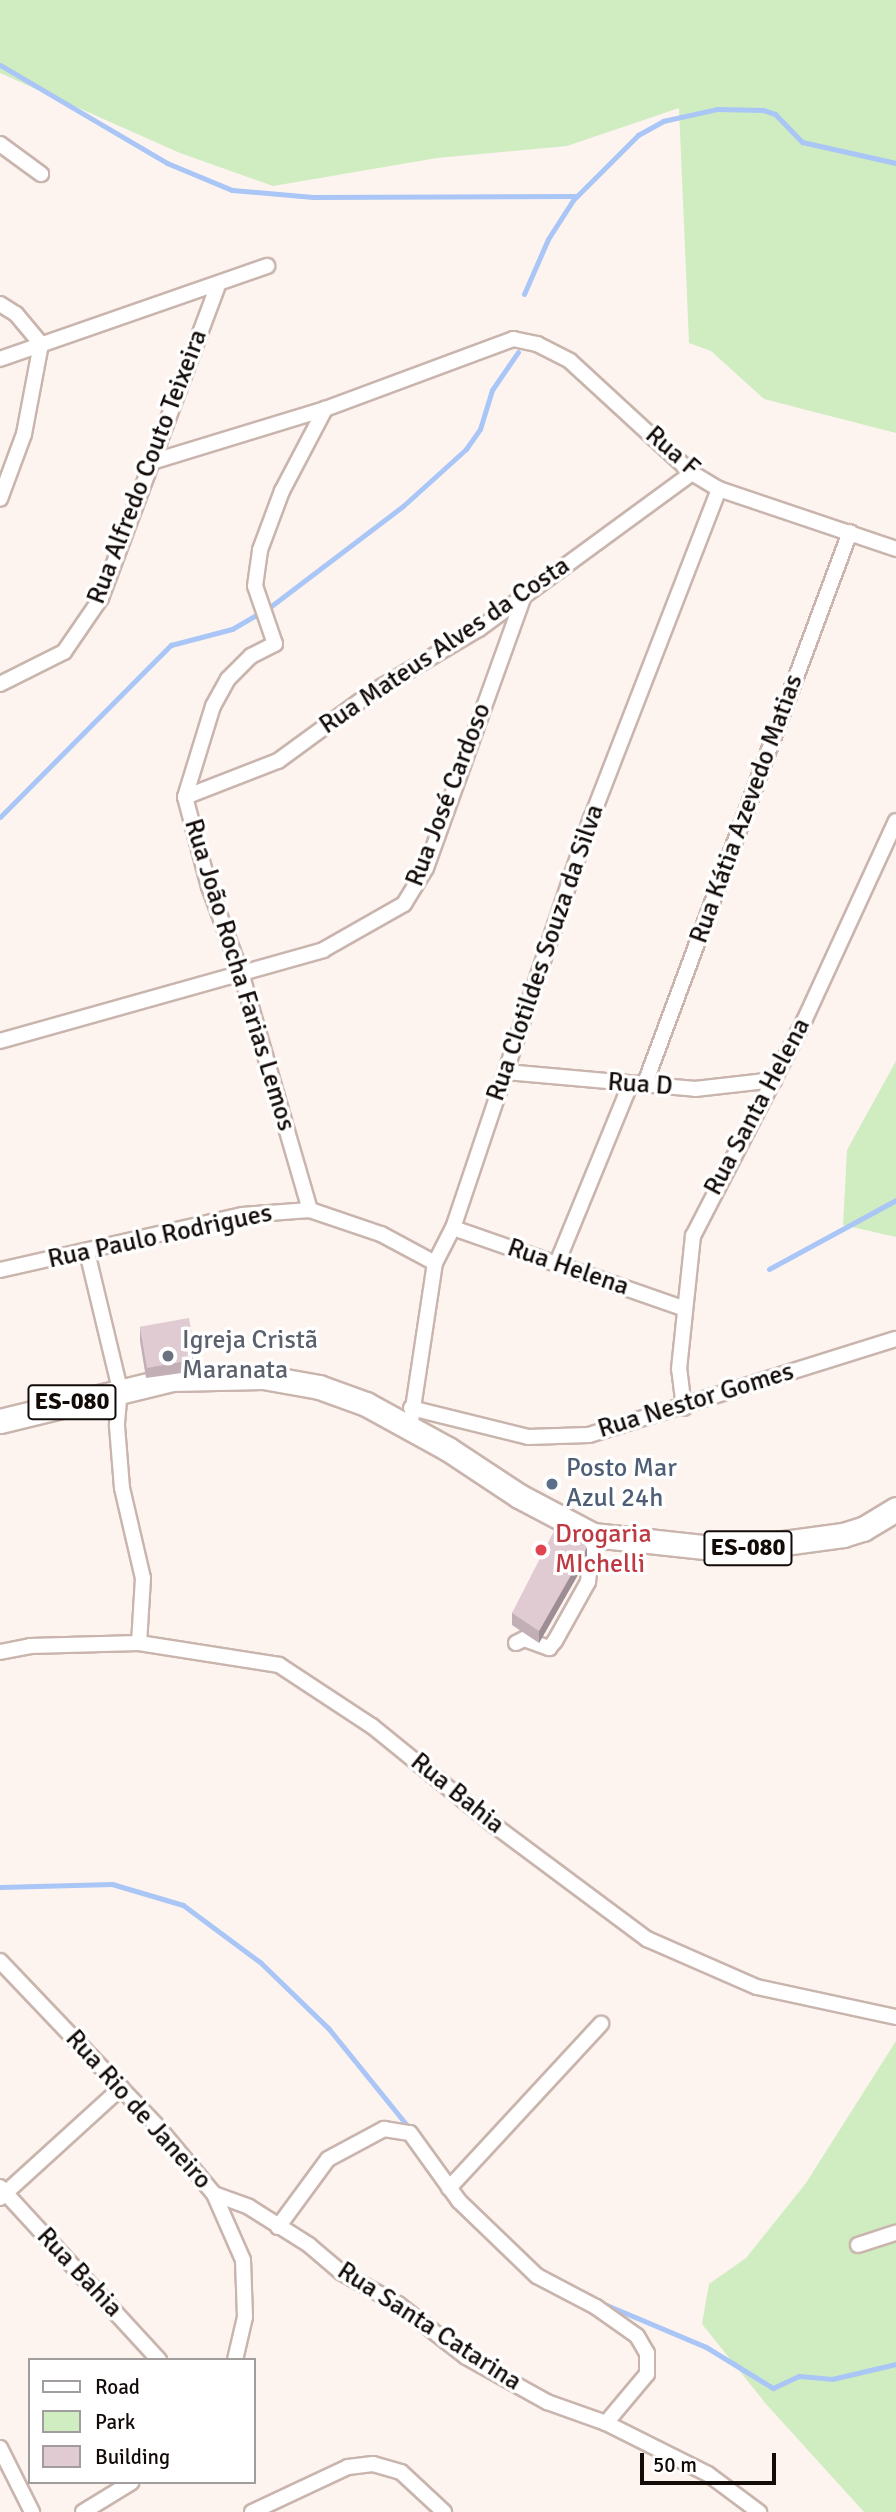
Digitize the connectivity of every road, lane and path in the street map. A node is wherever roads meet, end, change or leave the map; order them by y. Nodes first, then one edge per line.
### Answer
1 (0, 145) edge
2 (41, 174) dead end
3 (267, 266) dead end
4 (216, 287) junction
5 (0, 304) edge
6 (41, 344) junction
7 (0, 359) edge
8 (325, 409) junction
9 (155, 461) junction
10 (692, 473) junction
11 (719, 489) junction
12 (0, 499) edge
13 (850, 532) junction
14 (896, 549) edge
15 (524, 596) junction
16 (0, 684) edge
17 (185, 797) junction
18 (896, 821) edge
19 (242, 976) junction
20 (0, 1041) edge
21 (506, 1072) junction
22 (774, 1080) junction
23 (637, 1086) junction
24 (310, 1210) junction
25 (453, 1228) junction
26 (87, 1252) junction
27 (435, 1263) junction
28 (557, 1263) junction
29 (0, 1270) edge
30 (683, 1308) junction
31 (896, 1339) edge
32 (120, 1389) junction
33 (684, 1408) junction
34 (410, 1418) junction
35 (0, 1421) edge
36 (896, 1509) edge
37 (593, 1535) junction
38 (139, 1643) junction
39 (516, 1643) dead end
40 (0, 1652) edge
41 (0, 1961) edge
42 (896, 2017) edge
43 (601, 2024) dead end
44 (121, 2088) junction
45 (449, 2188) junction
46 (2, 2192) edge
47 (214, 2194) junction
48 (278, 2227) junction
49 (896, 2233) edge
50 (858, 2245) dead end
51 (157, 2358) edge
52 (235, 2358) edge
53 (606, 2423) junction
54 (0, 2448) edge
55 (129, 2484) edge
56 (32, 2512) edge
57 (83, 2512) edge
58 (252, 2512) edge
59 (444, 2512) edge
60 (759, 2512) edge

1 - 2 street
3 - 4 street
4 - 6 street
4 - 9 street, Rua Alfredo Couto Teixeira
5 - 6 street
6 - 7 street
6 - 12 street
8 - 9 street
8 - 10 street, Rua F
8 - 17 street, Rua João Rocha Farias Lemos
9 - 16 street, Rua Alfredo Couto Teixeira
10 - 11 street, Rua F
10 - 15 street, Rua Mateus Alves da Costa
11 - 13 street, Rua F
11 - 21 street, Rua Clotildes Souza da Silva
13 - 14 street, Rua F
13 - 23 street, Rua Kátia Azevedo Matias
15 - 17 street, Rua Mateus Alves da Costa
15 - 19 street, Rua José Cardoso
17 - 19 street, Rua João Rocha Farias Lemos
18 - 22 street, Rua Santa Helena
19 - 20 street, Rua José Cardoso
19 - 24 street, Rua João Rocha Farias Lemos
21 - 23 street, Rua D
21 - 25 street, Rua Clotildes Souza da Silva
22 - 23 street, Rua D
22 - 30 street, Rua Santa Helena
23 - 28 street, Rua Kátia Azevedo Matias
24 - 26 street, Rua Paulo Rodrigues
24 - 27 street, Rua Paulo Rodrigues
25 - 27 street, Rua Clotildes Souza da Silva
25 - 28 street, Rua Helena
26 - 29 street, Rua Paulo Rodrigues
26 - 32 street
27 - 34 street, Rua Clotildes Souza da Silva
28 - 30 street, Rua Helena
30 - 33 street, Rua Santa Helena
31 - 33 street, Rua Nestor Gomes
32 - 34 main road, ES-080
32 - 35 main road, ES-080
32 - 38 street
33 - 34 street, Rua Nestor Gomes
34 - 37 main road, ES-080
36 - 37 main road, ES-080
37 - 39 street
38 - 40 street, Rua Bahia
38 - 42 street, Rua Bahia
41 - 44 street, Rua Rio de Janeiro
43 - 45 street
44 - 46 street
44 - 47 street, Rua Rio de Janeiro
45 - 48 street
45 - 53 street
46 - 51 street, Rua Bahia
47 - 48 street, Rua Santa Catarina
47 - 52 street, Rua Rio de Janeiro
48 - 53 street, Rua Santa Catarina
49 - 50 street
53 - 60 street, Rua Santa Catarina
54 - 56 street
55 - 57 street
58 - 59 street

